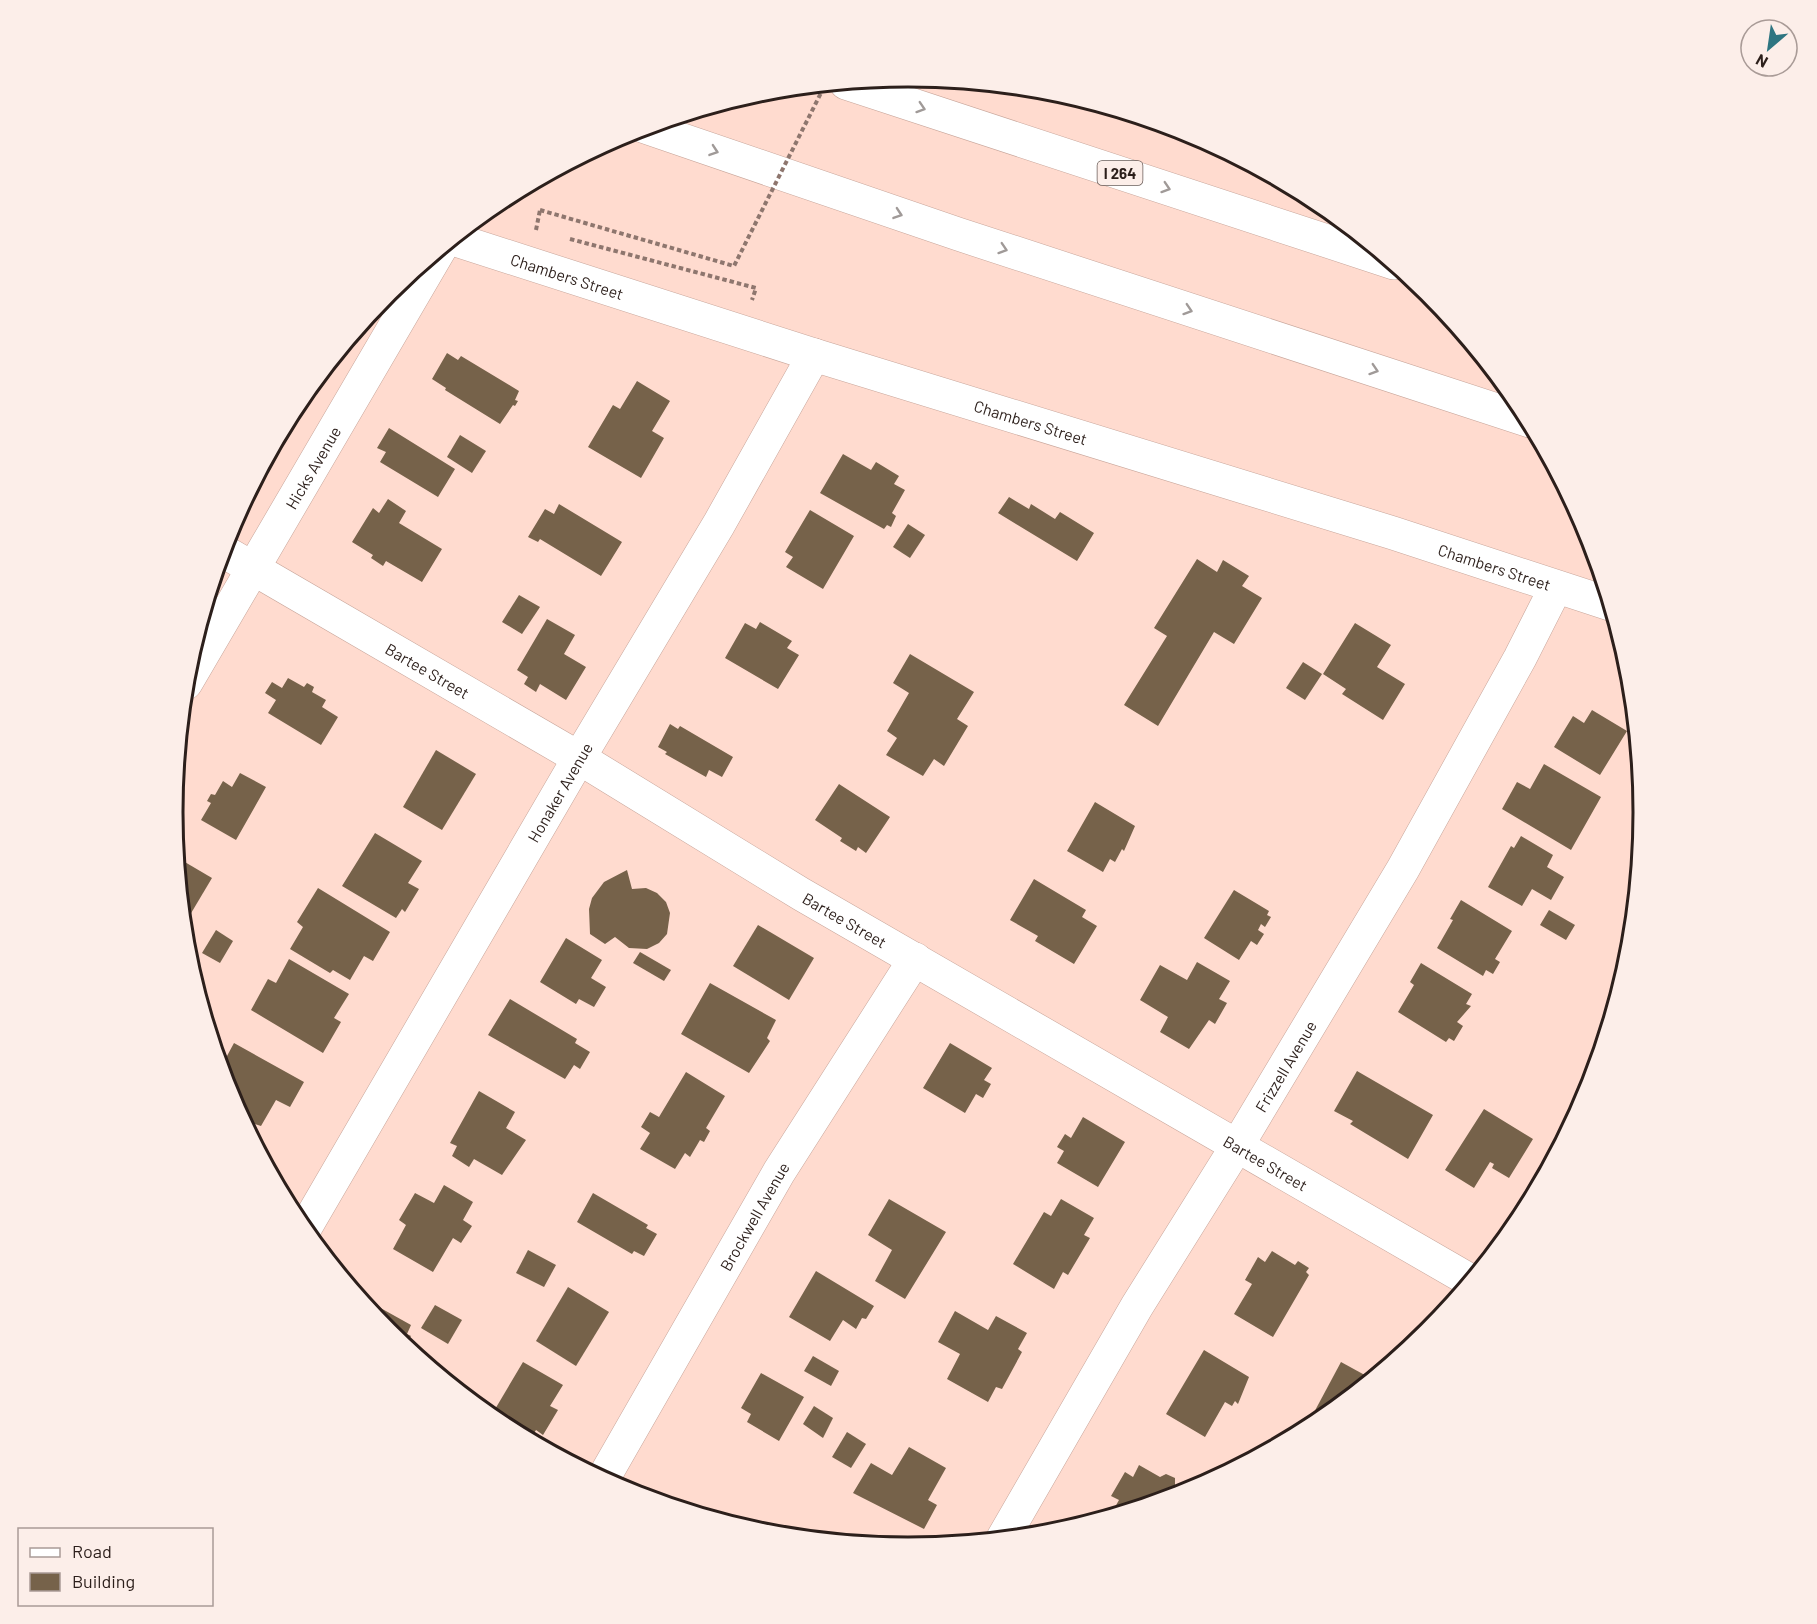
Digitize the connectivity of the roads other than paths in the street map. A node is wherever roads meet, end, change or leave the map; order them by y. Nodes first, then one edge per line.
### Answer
1 (864, 89) edge
2 (657, 132) edge
3 (461, 242) edge
4 (1374, 256) edge
5 (429, 268) edge
6 (814, 355) junction
7 (1515, 416) edge
8 (231, 555) edge
9 (254, 568) junction
10 (1556, 587) junction
11 (1602, 601) edge
12 (200, 660) edge
13 (579, 758) junction
14 (915, 959) junction
15 (1237, 1146) junction
16 (310, 1220) edge
17 (1464, 1277) edge
18 (608, 1471) edge
19 (1007, 1530) edge

1 -> 4 main road, I 264
2 -> 7 main road
3 - 6 main road, Chambers Street
5 - 9 main road, Hicks Avenue
6 - 10 main road, Chambers Street
6 - 13 main road, Honaker Avenue
8 - 9 main road, Bartee Street
9 - 12 main road, Hicks Avenue
9 - 13 main road, Bartee Street
10 - 11 main road, Chambers Street
10 - 15 main road, Frizzell Avenue
13 - 14 main road, Bartee Street
13 - 16 main road, Honaker Avenue
14 - 15 main road, Bartee Street
14 - 18 main road, Brockwell Avenue
15 - 17 main road, Bartee Street
15 - 19 main road, Frizzell Avenue

